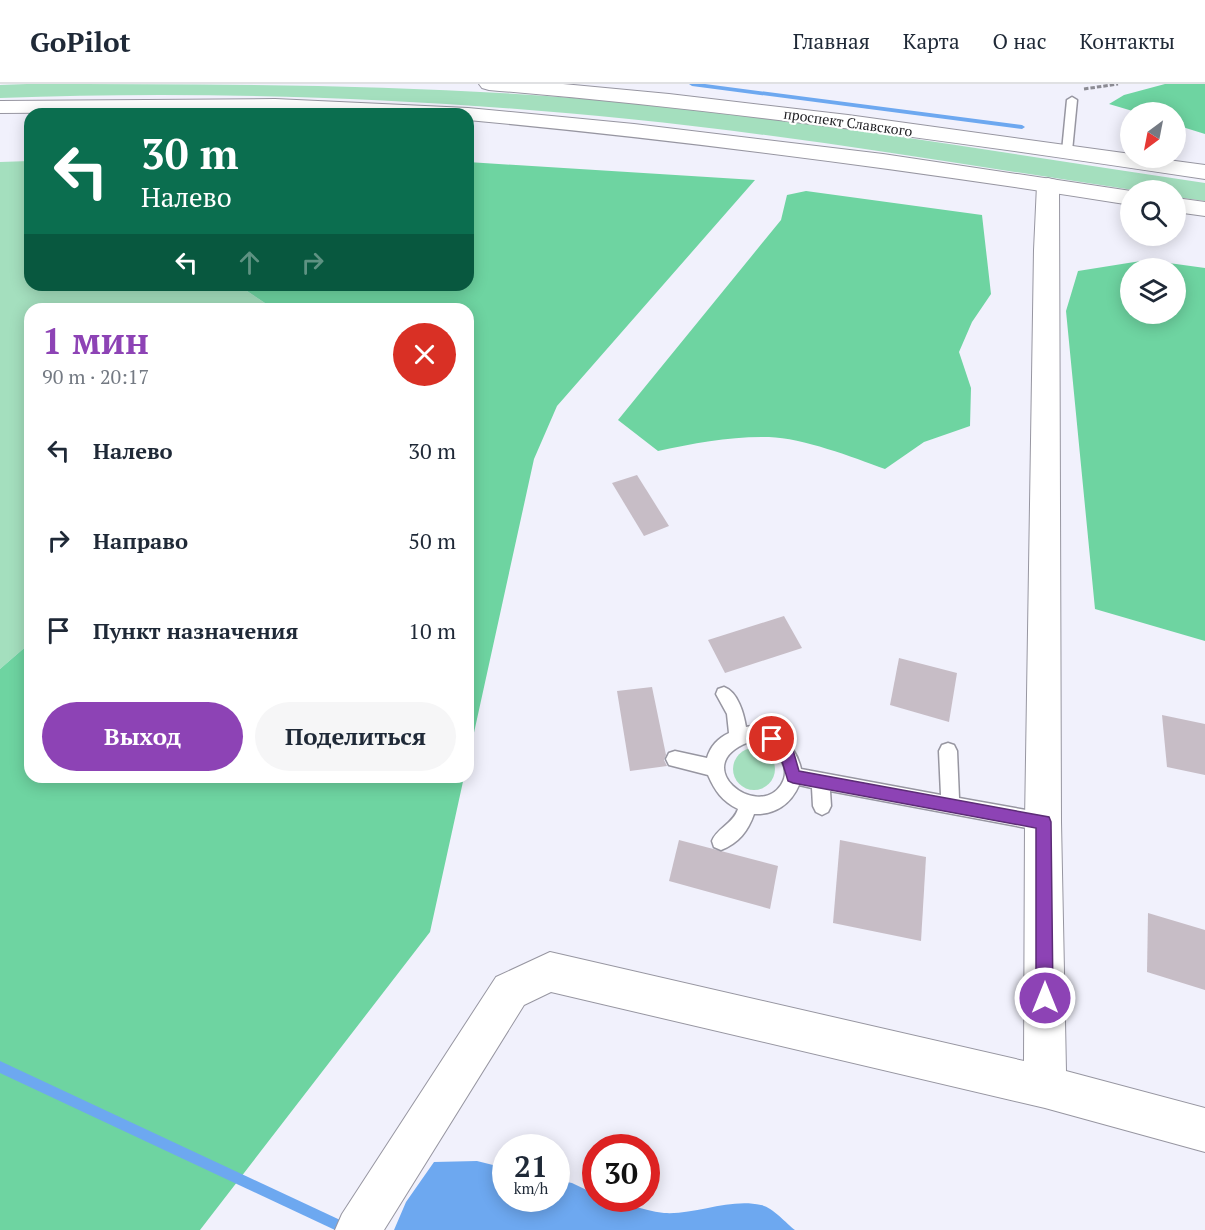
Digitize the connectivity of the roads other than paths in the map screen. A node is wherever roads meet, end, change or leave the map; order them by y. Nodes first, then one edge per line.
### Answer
1 (489, 84) edge
2 (1072, 100) road end
3 (0, 107) edge
4 (339, 108) edge
5 (474, 115) edge
6 (1067, 151) junction
7 (1205, 172) edge
8 (1048, 185) junction
9 (1120, 196) edge
10 (1186, 206) edge
11 (1205, 209) edge
12 (724, 694) dead end
13 (738, 736) junction
14 (948, 751) dead end
15 (675, 759) dead end
16 (714, 769) junction
17 (793, 776) junction
18 (821, 781) junction
19 (950, 804) junction
20 (748, 805) junction
21 (822, 806) dead end
22 (1043, 822) junction
23 (721, 841) dead end
24 (1046, 1087) junction
25 (1205, 1130) edge
26 (358, 1230) edge

1 - 6 main road, проспект Славского
2 - 6 lane
3 - 4 main road
5 - 8 main road
6 - 7 main road, проспект Славского
8 - 9 main road
8 - 22 main road
10 - 11 main road
12 - 13 lane
13 - 16 lane
13 - 17 lane
14 - 19 lane
15 - 16 lane
16 - 20 lane
17 - 18 lane
17 - 20 lane
18 - 19 lane
18 - 21 lane
19 - 22 lane
20 - 23 lane
22 - 24 main road
24 - 25 main road
24 - 26 main road

